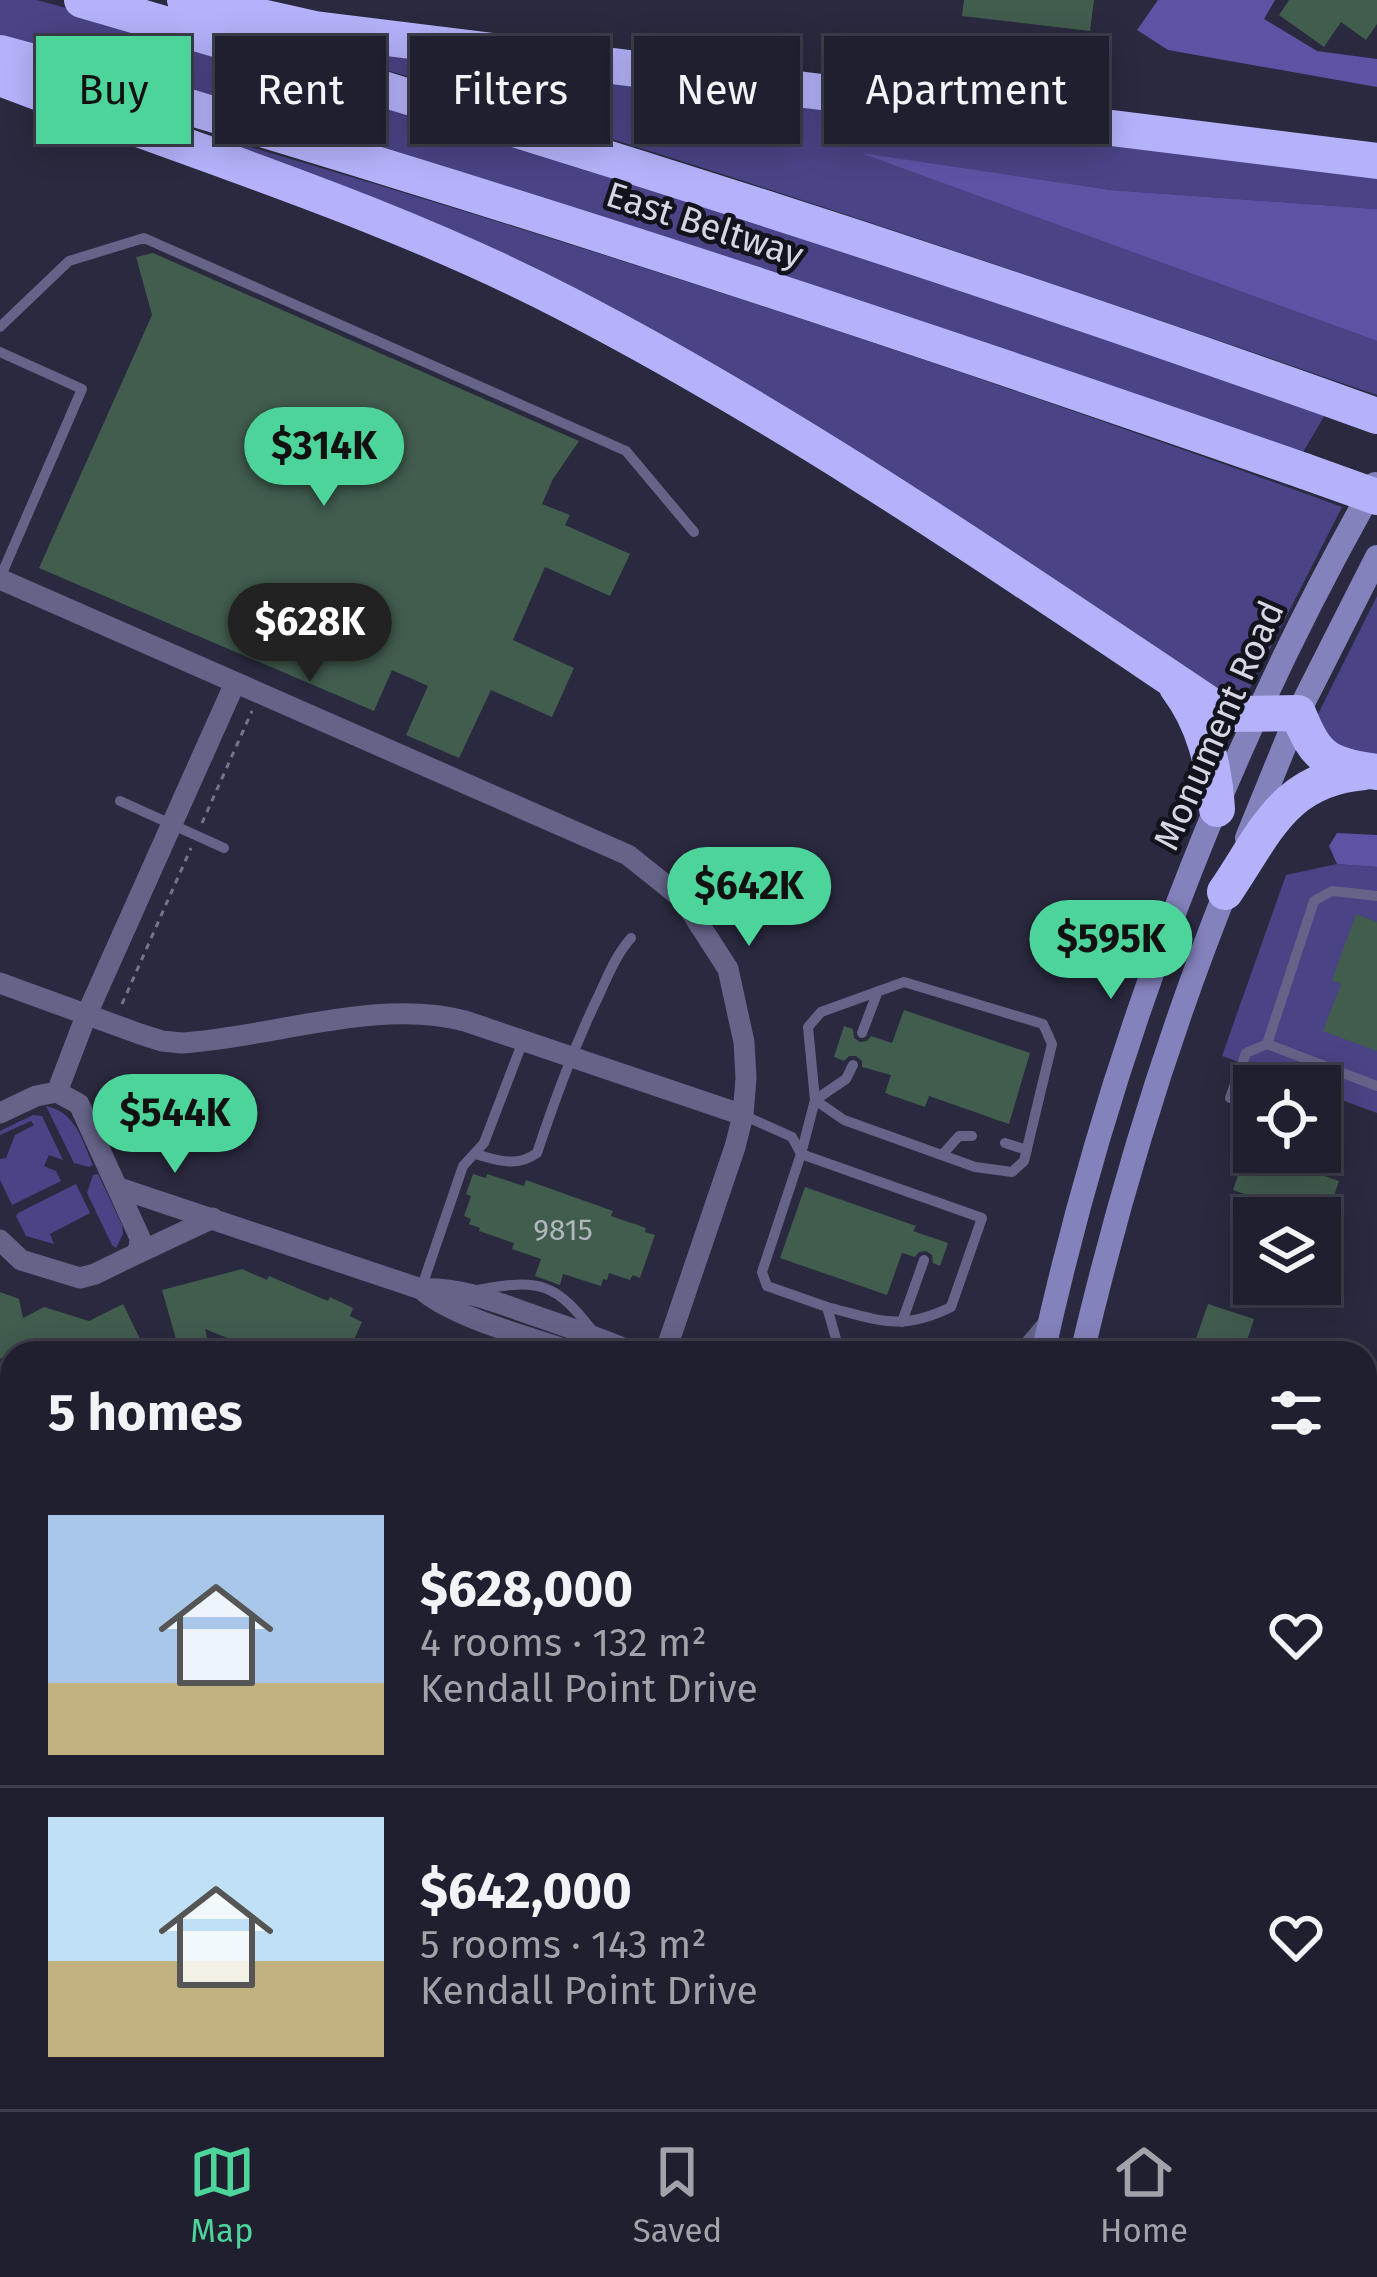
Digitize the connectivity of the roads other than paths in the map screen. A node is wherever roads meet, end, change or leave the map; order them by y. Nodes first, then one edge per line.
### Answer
1 (82, 0) edge
2 (185, 0) edge
3 (0, 52) edge
4 (0, 78) edge
5 (1377, 161) edge
6 (0, 327) edge
7 (0, 352) edge
8 (1377, 416) edge
9 (1377, 481) edge
10 (1377, 497) edge
11 (694, 532) dead end
12 (1377, 556) edge
13 (0, 578) edge
14 (1171, 679) junction
15 (235, 683) junction
16 (1298, 713) junction
17 (1259, 714) junction
18 (1374, 772) edge
19 (120, 802) dead end
20 (1216, 809) junction
21 (172, 824) junction
22 (224, 848) dead end
23 (1225, 892) junction
24 (1377, 896) edge
25 (631, 938) dead end
26 (0, 983) edge
27 (878, 991) junction
28 (86, 1016) junction
29 (862, 1033) dead end
30 (523, 1041) junction
31 (1267, 1044) junction
32 (571, 1057) junction
33 (853, 1065) dead end
34 (1377, 1086) edge
35 (57, 1092) junction
36 (1230, 1098) dead end
37 (815, 1100) junction
38 (0, 1113) edge
39 (743, 1115) junction
40 (972, 1136) dead end
41 (1005, 1143) dead end
42 (1027, 1150) junction
43 (475, 1154) junction
44 (801, 1154) junction
45 (942, 1155) junction
46 (119, 1188) junction
47 (213, 1218) junction
48 (0, 1240) edge
49 (134, 1255) junction
50 (924, 1260) dead end
51 (421, 1289) junction
52 (827, 1307) junction
53 (1050, 1321) junction
54 (902, 1322) junction
55 (541, 1341) edge
56 (608, 1341) edge
57 (669, 1341) edge
58 (837, 1341) edge
59 (1034, 1341) edge
60 (1046, 1341) edge
61 (1085, 1341) edge

1 - 8 highway, East Beltway
2 - 5 highway
3 - 10 highway, East Beltway, bridge
4 - 14 highway
6 - 11 lane
7 - 13 lane
9 - 17 main road, Monument Road
12 - 16 main road, Monument Road
13 - 15 street
14 - 17 highway
14 - 20 highway
15 - 21 street
15 - 39 street
16 - 17 highway
16 - 18 highway
16 - 23 main road, Monument Road
17 - 20 main road, Monument Road
18 - 23 highway
19 - 21 lane
20 - 53 main road, Monument Road
21 - 22 lane
21 - 28 street
23 - 61 main road, Monument Road
24 - 31 lane
25 - 32 lane
26 - 28 street
27 - 29 lane
27 - 37 lane
27 - 42 lane
28 - 30 street
28 - 35 street
30 - 32 street
30 - 43 lane
31 - 34 lane
31 - 36 lane
32 - 39 street
32 - 43 lane
33 - 37 lane
35 - 38 street
35 - 46 street
37 - 44 lane
37 - 45 lane
39 - 44 lane
39 - 57 street
40 - 45 lane
41 - 42 lane
42 - 45 lane
43 - 51 lane
44 - 52 lane
44 - 54 lane
46 - 47 street
46 - 49 street
47 - 49 street
47 - 51 street
48 - 49 street
50 - 54 lane
51 - 55 street
51 - 56 street
52 - 54 lane
52 - 58 lane
53 - 59 street
53 - 60 main road, Monument Road

